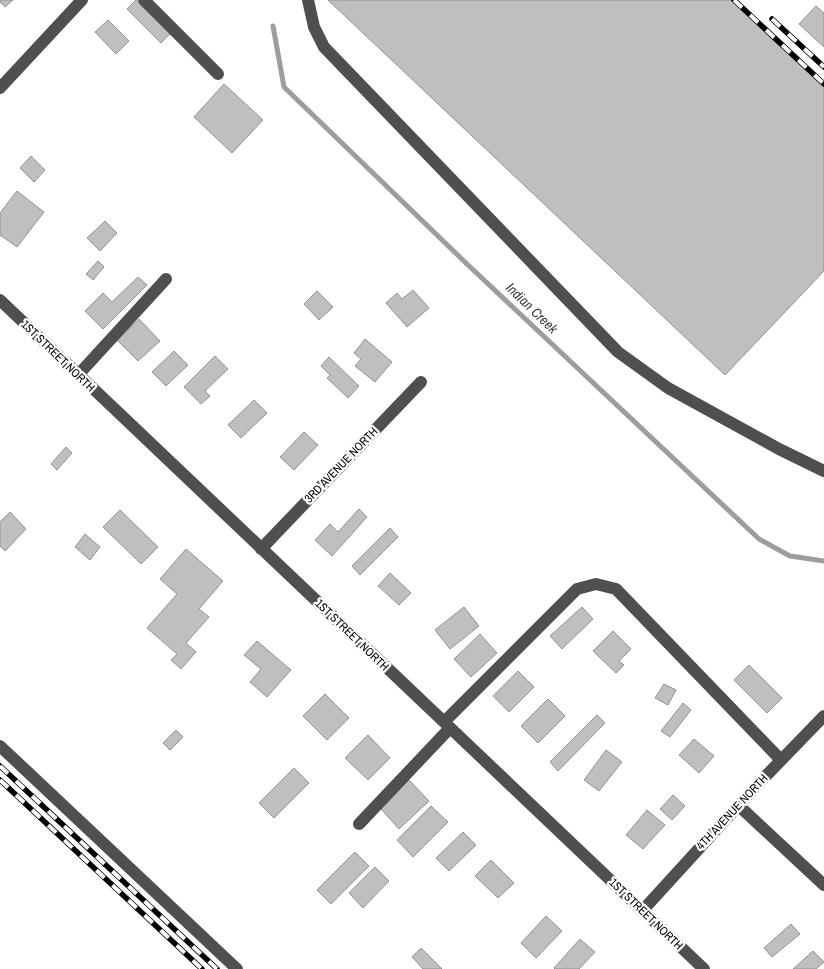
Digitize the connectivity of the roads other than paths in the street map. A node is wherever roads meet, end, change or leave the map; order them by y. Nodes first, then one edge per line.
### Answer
1 (82, 0) edge
2 (144, 0) edge
3 (308, 0) edge
4 (218, 74) dead end
5 (0, 88) edge
6 (166, 279) dead end
7 (0, 300) edge
8 (78, 375) junction
9 (421, 382) dead end
10 (824, 470) edge
11 (261, 548) junction
12 (824, 716) edge
13 (447, 725) junction
14 (0, 746) edge
15 (781, 760) junction
16 (738, 805) junction
17 (359, 824) dead end
18 (824, 885) edge
19 (643, 910) junction
20 (237, 969) edge
21 (704, 969) edge

1 - 5 street
2 - 4 street
3 - 10 street
6 - 8 street
7 - 8 street, 1ST STREET NORTH
8 - 11 street, 1ST STREET NORTH
9 - 11 street, 3RD AVENUE NORTH
11 - 13 street, 1ST STREET NORTH
12 - 15 street, 4TH AVENUE NORTH
13 - 15 street
13 - 17 street
13 - 19 street, 1ST STREET NORTH
14 - 20 street
15 - 16 street, 4TH AVENUE NORTH
16 - 18 street
16 - 19 street, 4TH AVENUE NORTH
19 - 21 street, 1ST STREET NORTH

